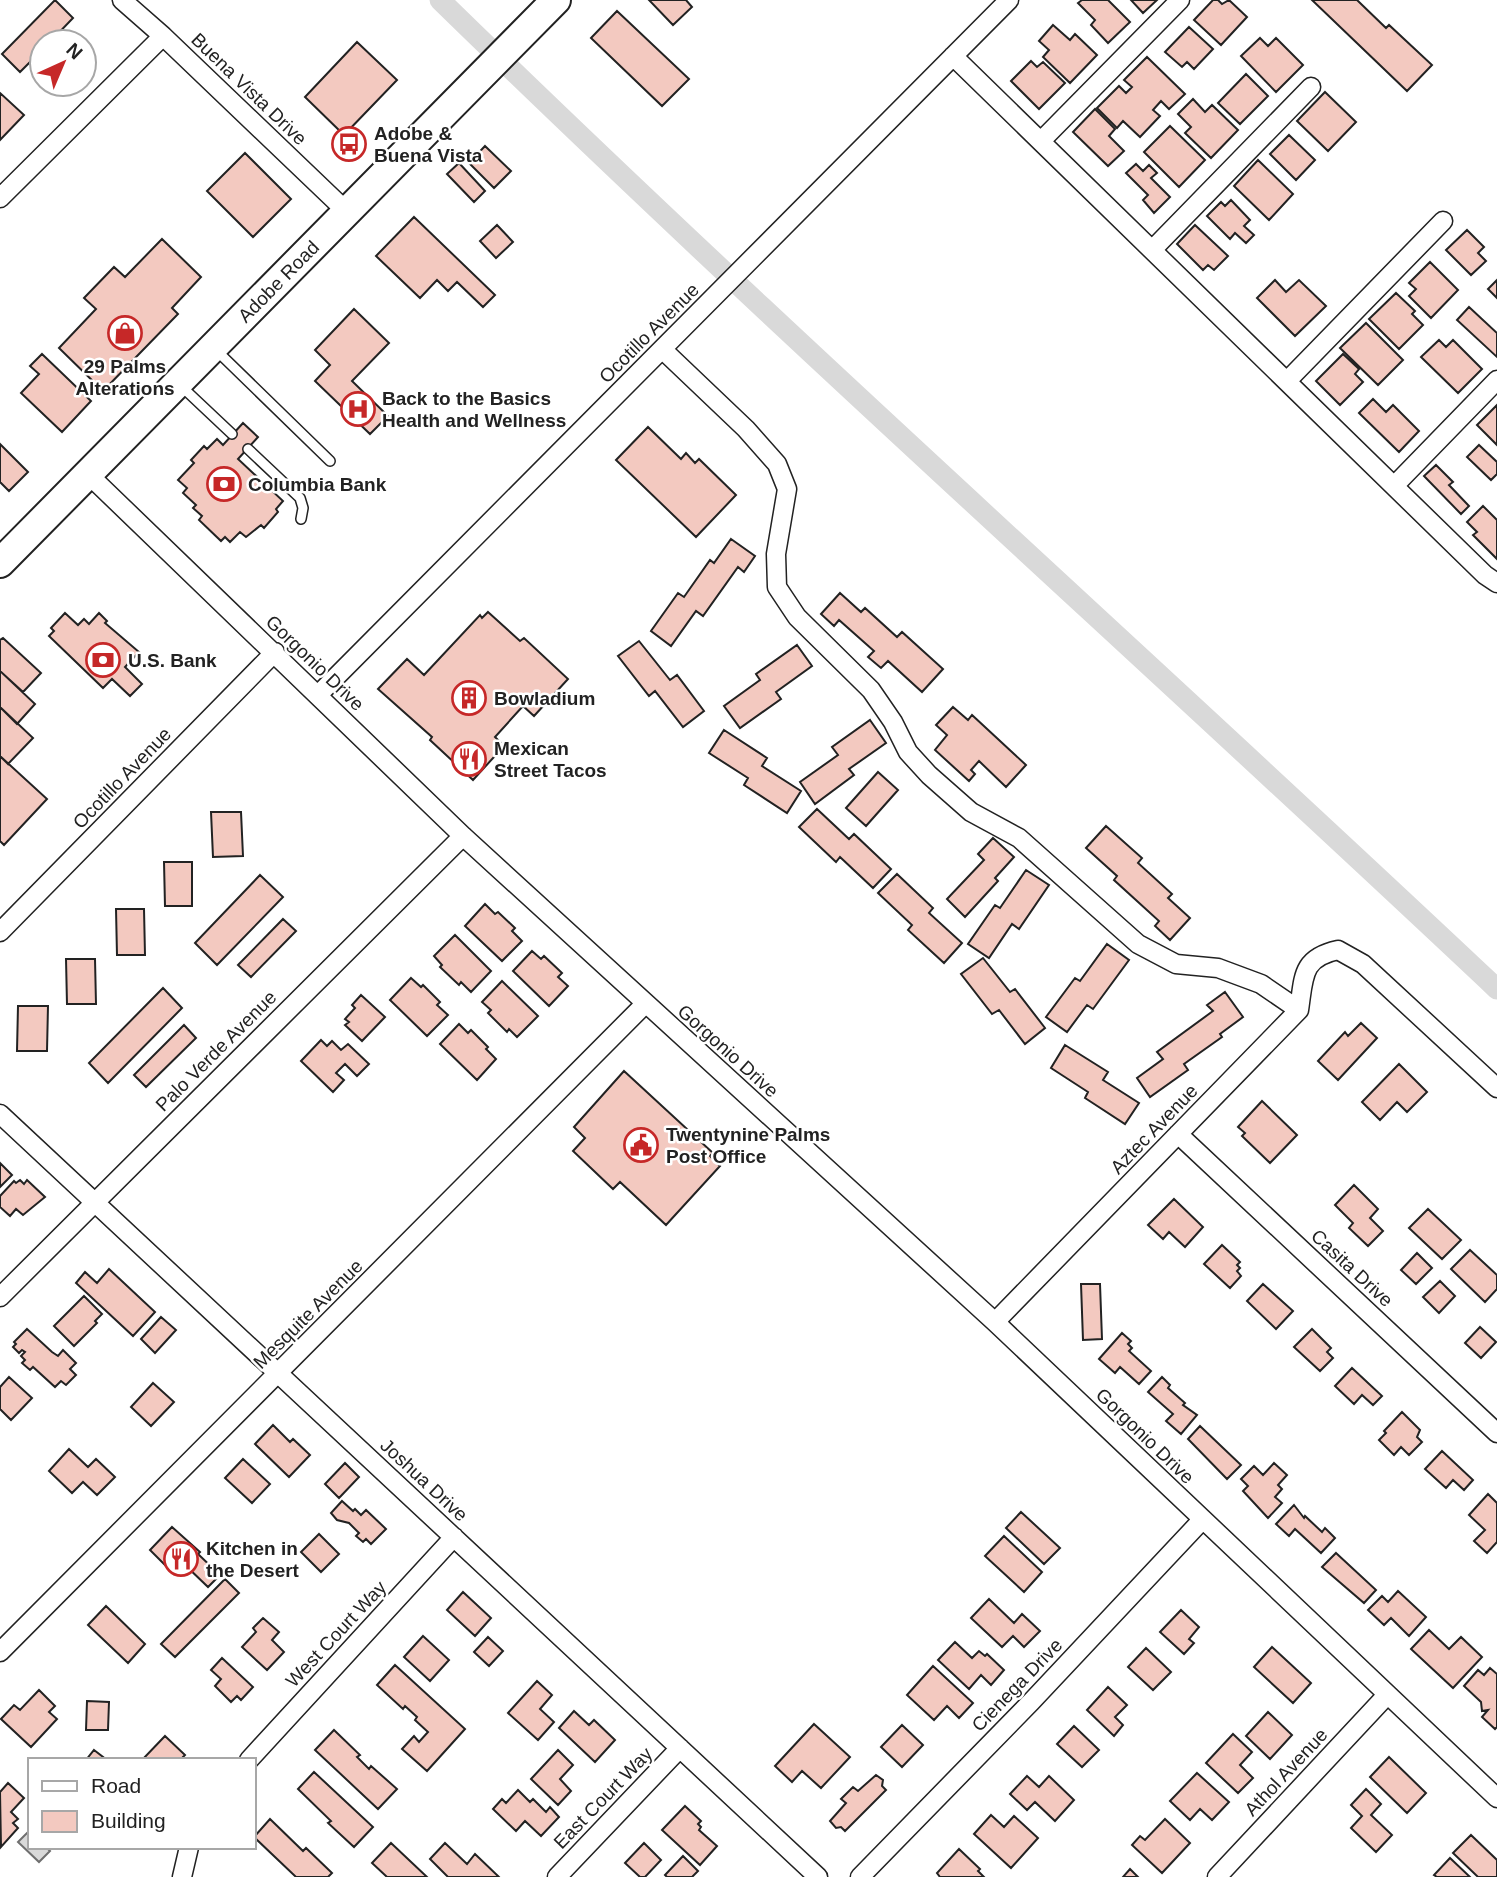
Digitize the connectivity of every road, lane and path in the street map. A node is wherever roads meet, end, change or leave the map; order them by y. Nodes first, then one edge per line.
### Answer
1 (122, 0) edge
2 (556, 0) edge
3 (1009, 0) edge
4 (1180, 0) edge
5 (163, 36) junction
6 (953, 56) junction
7 (1311, 87) dead end
8 (1041, 141) junction
9 (0, 198) edge
10 (346, 211) junction
11 (1443, 221) dead end
12 (1153, 250) junction
13 (213, 347) junction
14 (662, 349) junction
15 (1497, 380) edge
16 (1287, 381) junction
17 (178, 382) junction
18 (232, 434) dead end
19 (248, 449) dead end
20 (330, 461) dead end
21 (88, 474) junction
22 (1395, 486) junction
23 (301, 519) dead end
24 (0, 563) edge
25 (1497, 583) edge
26 (275, 652) junction
27 (318, 695) junction
28 (463, 836) junction
29 (0, 932) edge
30 (645, 1004) junction
31 (1299, 1010) junction
32 (1497, 1088) edge
33 (0, 1114) edge
34 (1178, 1134) junction
35 (95, 1202) junction
36 (0, 1297) edge
37 (995, 1322) junction
38 (279, 1373) junction
39 (1497, 1433) edge
40 (1202, 1520) junction
41 (454, 1537) junction
42 (0, 1652) edge
43 (1387, 1695) junction
44 (680, 1748) junction
45 (251, 1758) edge
46 (1497, 1798) edge
47 (189, 1849) edge
48 (182, 1877) edge
49 (557, 1877) edge
50 (818, 1877) edge
51 (860, 1877) edge
52 (1217, 1877) edge

1 - 5 street, Buena Vista Drive
2 - 10 main road, Adobe Road
3 - 6 street, Ocotillo Avenue
4 - 8 street
5 - 9 street
5 - 10 street, Buena Vista Drive
6 - 8 street
6 - 14 street, Ocotillo Avenue
7 - 12 street
8 - 12 street
10 - 13 main road, Adobe Road
11 - 16 street
12 - 16 street
13 - 17 main road, Adobe Road
13 - 20 lane
14 - 27 street, Ocotillo Avenue
14 - 31 street
15 - 22 street
16 - 22 street
17 - 18 lane
17 - 21 main road, Adobe Road
19 - 23 lane
21 - 24 main road, Adobe Road
21 - 26 street, Gorgonio Drive
22 - 25 street
26 - 27 street, Gorgonio Drive
26 - 29 street, Ocotillo Avenue
27 - 28 street, Gorgonio Drive
28 - 30 street, Gorgonio Drive
28 - 35 street, Palo Verde Avenue
30 - 37 street, Gorgonio Drive
30 - 38 street, Mesquite Avenue
31 - 32 street
31 - 34 street, Aztec Avenue
33 - 35 street, Joshua Drive
34 - 37 street, Aztec Avenue
34 - 39 street, Casita Drive
35 - 36 street, Palo Verde Avenue
35 - 38 street, Joshua Drive
37 - 40 street, Gorgonio Drive
38 - 41 street, Joshua Drive
38 - 42 street, Mesquite Avenue
40 - 43 street, Gorgonio Drive
40 - 51 street, Cienega Drive
41 - 44 street, Joshua Drive
41 - 45 street, West Court Way
43 - 46 street, Gorgonio Drive
43 - 52 street, Athol Avenue
44 - 49 street, East Court Way
44 - 50 street, Joshua Drive
47 - 48 street

